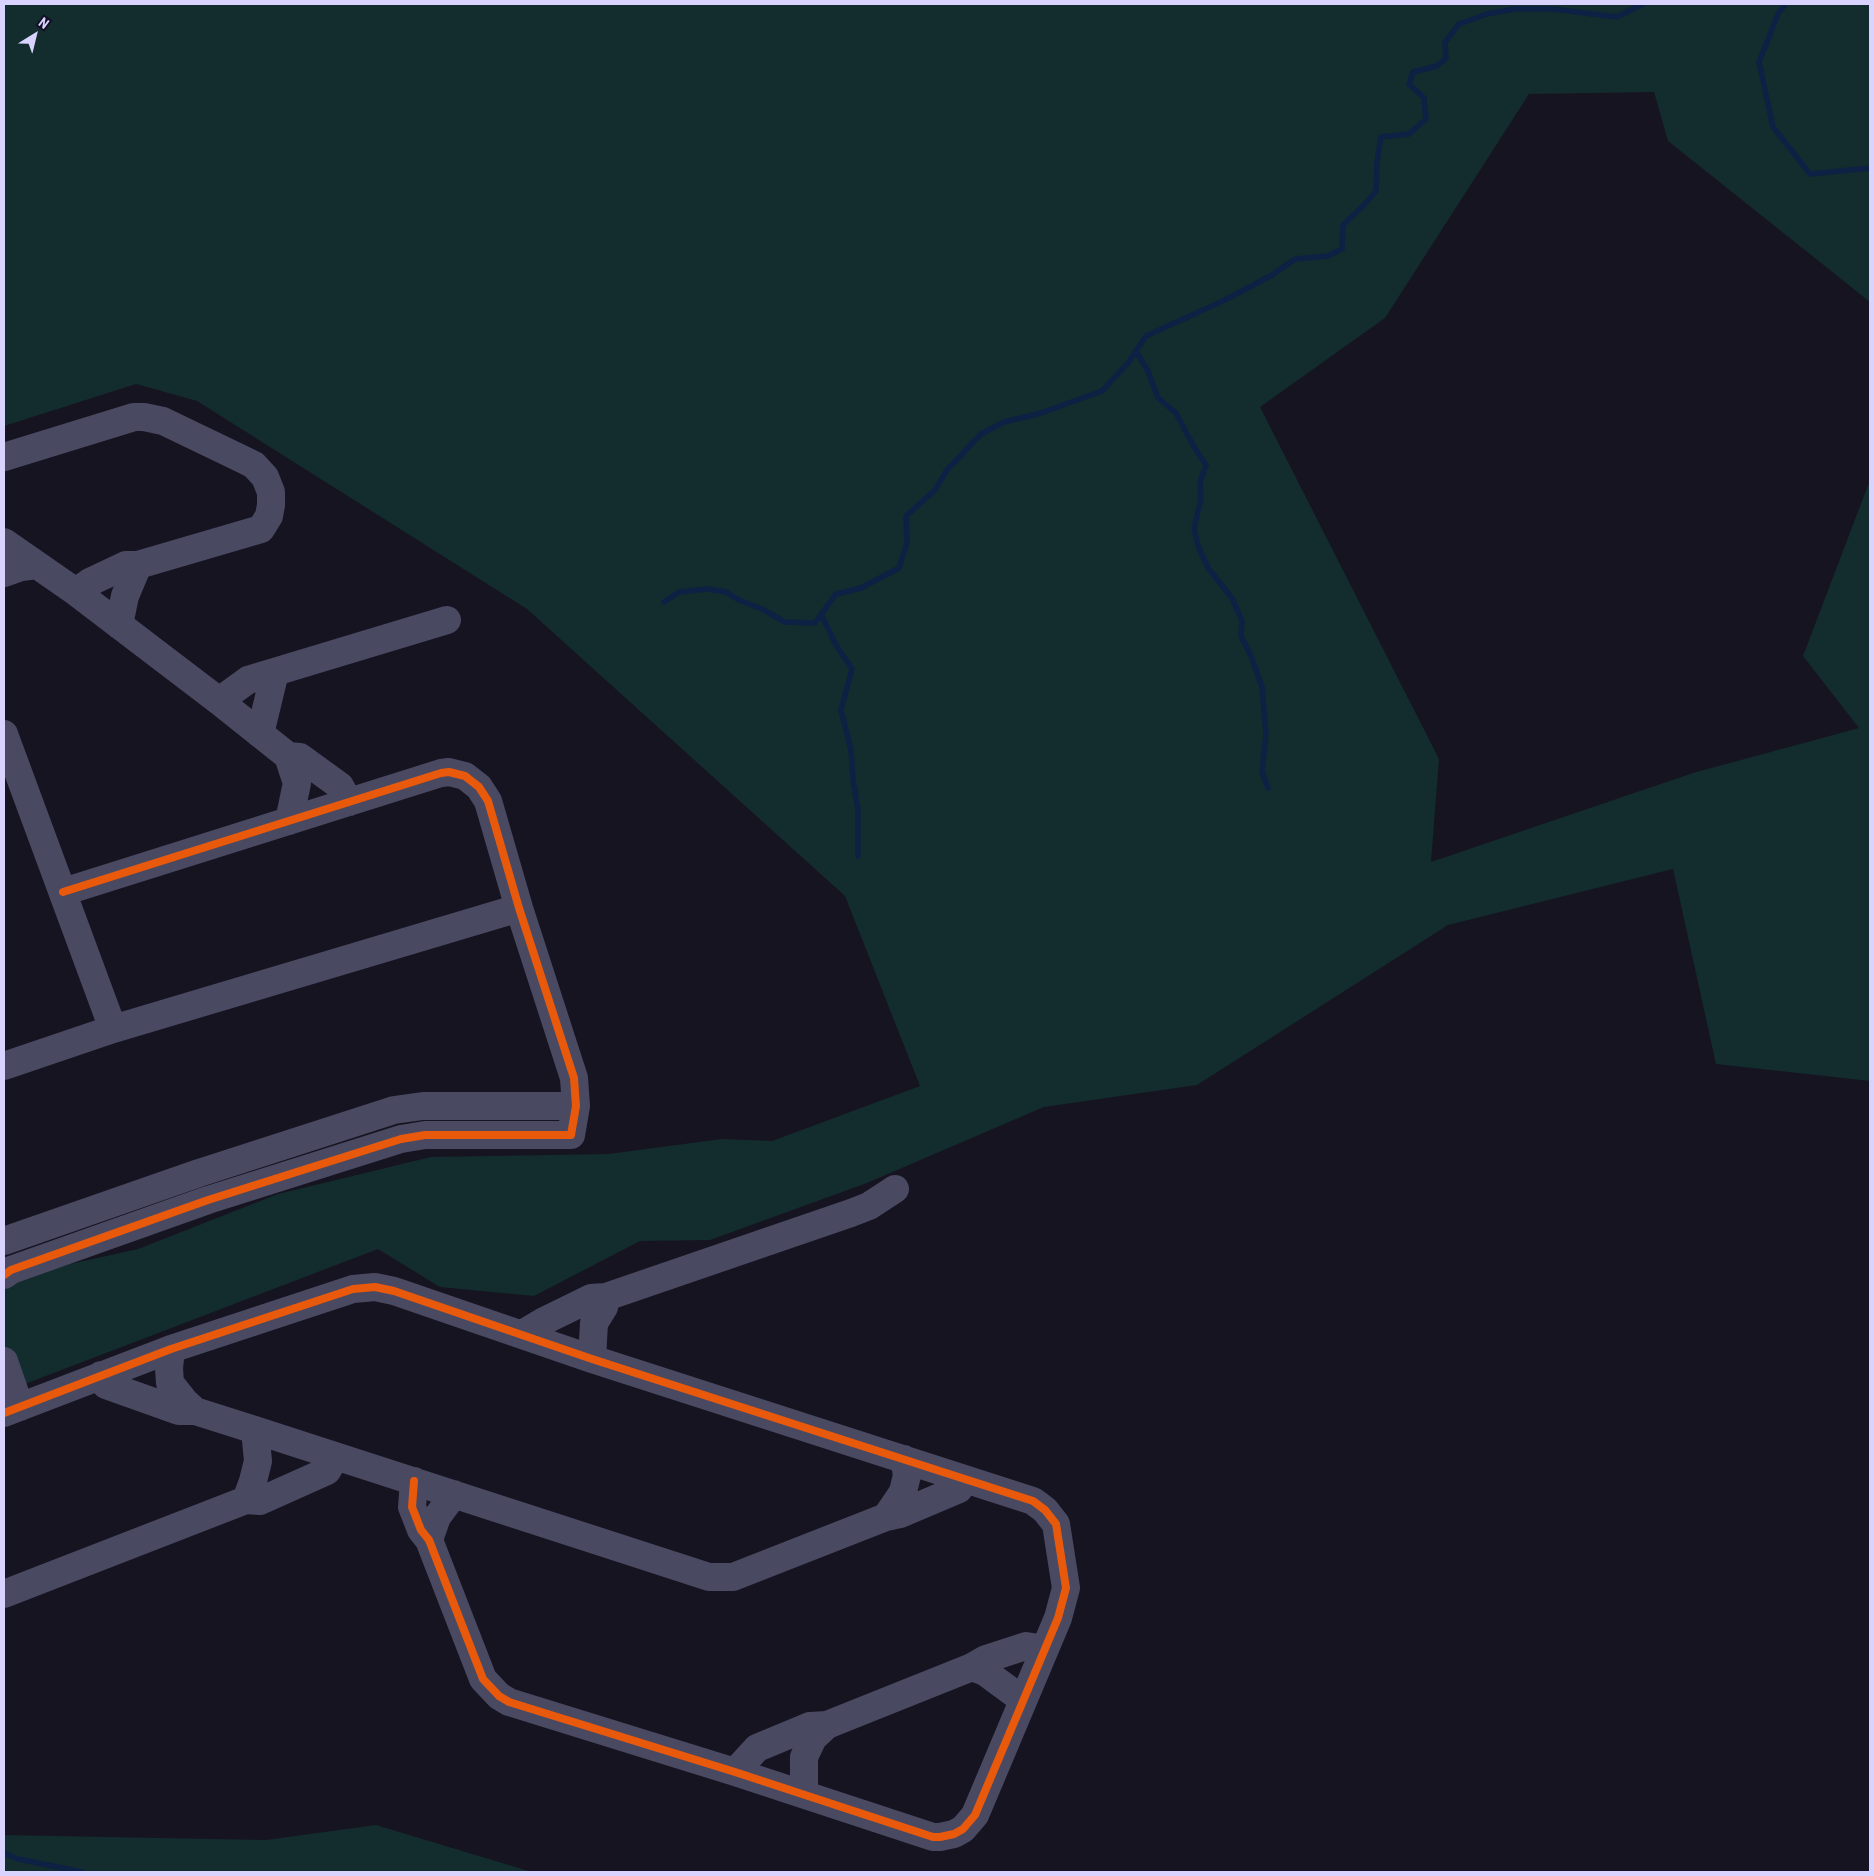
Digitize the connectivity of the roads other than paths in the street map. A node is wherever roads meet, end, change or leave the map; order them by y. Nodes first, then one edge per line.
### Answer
1 (4, 457) edge
2 (4, 542) edge
3 (37, 565) junction
4 (138, 565) junction
5 (4, 573) edge
6 (76, 592) junction
7 (447, 620) dead end
8 (119, 625) junction
9 (275, 672) junction
10 (218, 701) junction
11 (4, 734) edge
12 (260, 734) junction
13 (288, 756) junction
14 (349, 802) junction
15 (289, 821) junction
16 (63, 892) junction
17 (519, 908) junction
18 (112, 1029) junction
19 (4, 1066) edge
20 (576, 1106) junction
21 (895, 1189) dead end
22 (4, 1241) edge
23 (5, 1270) edge
24 (606, 1297) junction
25 (522, 1334) junction
26 (171, 1349) junction
27 (592, 1359) junction
28 (4, 1361) edge
29 (101, 1375) junction
30 (12, 1410) edge
31 (195, 1411) junction
32 (255, 1430) junction
33 (335, 1457) junction
34 (904, 1459) junction
35 (965, 1479) junction
36 (414, 1480) junction
37 (454, 1494) junction
38 (246, 1500) junction
39 (886, 1517) junction
40 (429, 1540) junction
41 (4, 1594) edge
42 (1044, 1649) junction
43 (972, 1667) junction
44 (1023, 1700) junction
45 (827, 1725) junction
46 (735, 1772) junction
47 (804, 1794) junction

1 - 4 street
2 - 3 street
3 - 5 street
3 - 6 street
4 - 6 street
4 - 8 street
6 - 8 street
7 - 9 street
8 - 10 street
9 - 10 street
9 - 12 street
10 - 12 street
11 - 16 street
12 - 13 street
13 - 14 street
13 - 15 street
14 - 15 street
14 - 17 street
15 - 16 street
16 - 18 street
17 - 18 street
17 - 20 street
18 - 19 street
20 - 22 street
20 - 23 street
21 - 24 street
24 - 25 street
24 - 27 street
25 - 26 street
25 - 27 street
26 - 29 street
26 - 31 street
27 - 34 street
28 - 30 street
29 - 30 street
29 - 31 street
31 - 32 street
32 - 33 street
32 - 38 street
33 - 36 street
33 - 38 street
34 - 35 street
34 - 39 street
35 - 39 street
35 - 42 street
36 - 37 street
36 - 40 street
37 - 39 street
37 - 40 street
38 - 41 street
40 - 46 street
42 - 43 street
42 - 44 street
43 - 44 street
43 - 45 street
44 - 47 street
45 - 46 street
45 - 47 street
46 - 47 street

